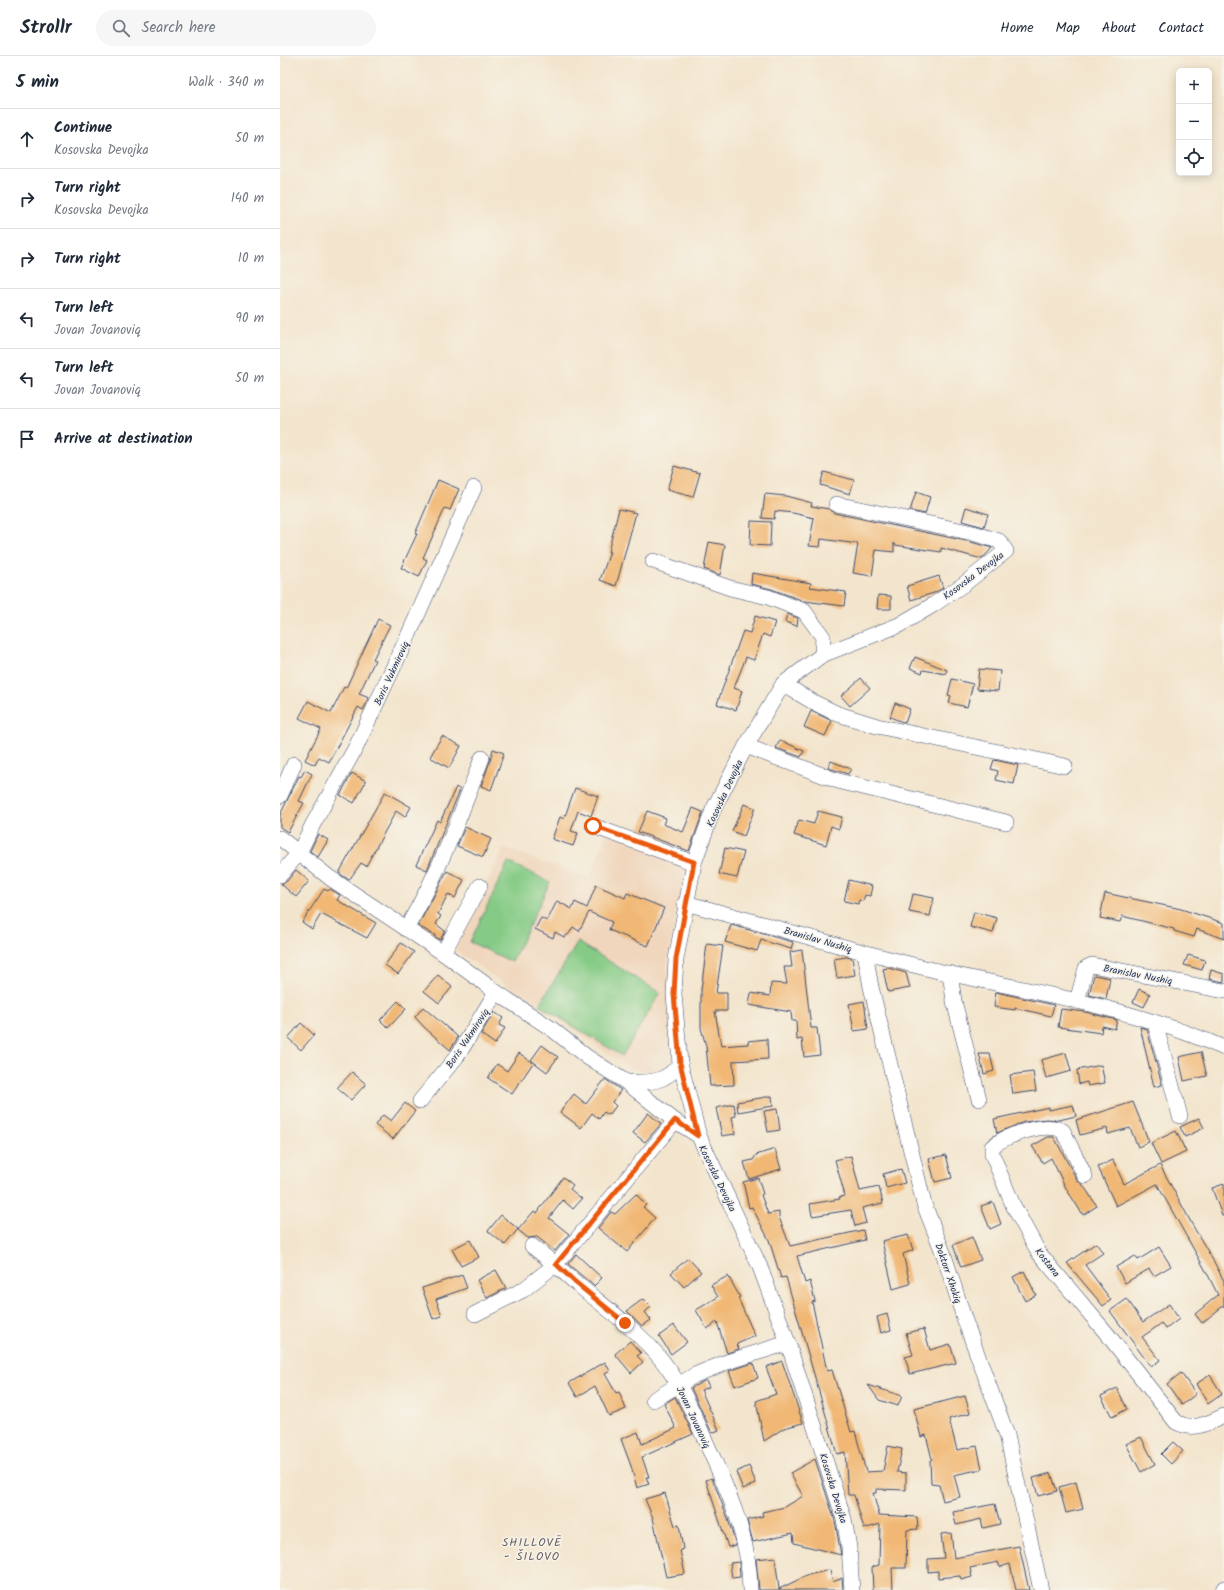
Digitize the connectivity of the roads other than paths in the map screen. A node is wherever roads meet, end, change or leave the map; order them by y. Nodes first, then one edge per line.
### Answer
1 (474, 488) dead end
2 (836, 504) dead end
3 (653, 561) dead end
4 (822, 655) junction
5 (783, 684) junction
6 (746, 746) junction
7 (482, 758) dead end
8 (294, 764) dead end
9 (1065, 766) dead end
10 (280, 796) edge
11 (1006, 822) dead end
12 (593, 826) dead end
13 (280, 838) edge
14 (299, 853) junction
15 (694, 862) junction
16 (280, 875) edge
17 (480, 886) dead end
18 (685, 903) junction
19 (406, 929) junction
20 (442, 953) junction
21 (865, 953) junction
22 (950, 973) junction
23 (1224, 991) edge
24 (496, 992) junction
25 (1077, 1001) junction
26 (1155, 1023) junction
27 (1224, 1048) edge
28 (680, 1063) junction
29 (626, 1082) junction
30 (979, 1100) dead end
31 (420, 1101) dead end
32 (1180, 1116) dead end
33 (675, 1120) junction
34 (698, 1136) junction
35 (1084, 1176) dead end
36 (532, 1246) dead end
37 (556, 1264) junction
38 (475, 1314) dead end
39 (788, 1343) junction
40 (680, 1384) junction
41 (653, 1400) dead end
42 (1224, 1416) edge
43 (750, 1590) edge
44 (852, 1590) edge
45 (1041, 1590) edge

1 - 14 street, Boris Vukmiroviq
2 - 4 street, Kosovska Devojka
3 - 4 street
4 - 5 street, Kosovska Devojka
5 - 6 street, Kosovska Devojka
5 - 9 street
6 - 11 street
6 - 15 street, Kosovska Devojka
7 - 19 street
8 - 10 street
12 - 15 street
13 - 14 street
14 - 16 street, Boris Vukmiroviq
14 - 19 street
15 - 18 street, Kosovska Devojka
17 - 20 street
18 - 21 street, Branislav Nushiq
18 - 28 street, Kosovska Devojka
19 - 20 street
20 - 24 street
21 - 22 street, Branislav Nushiq
21 - 45 street, Doktorr Xhokiq
22 - 25 street, Branislav Nushiq
22 - 30 street
23 - 25 street, Branislav Nushiq
24 - 29 street
24 - 31 street, Boris Vukmiroviq
25 - 26 street, Branislav Nushiq
26 - 27 street, Branislav Nushiq
26 - 32 street
28 - 29 street
28 - 34 street, Kosovska Devojka
29 - 33 street
33 - 34 street
33 - 37 street
34 - 39 street, Kosovska Devojka
35 - 42 street, Kostana
36 - 37 street, Jovan Jovanoviq
37 - 38 street
37 - 40 street, Jovan Jovanoviq
39 - 40 street
39 - 44 street, Kosovska Devojka
40 - 41 street
40 - 43 street, Jovan Jovanoviq

